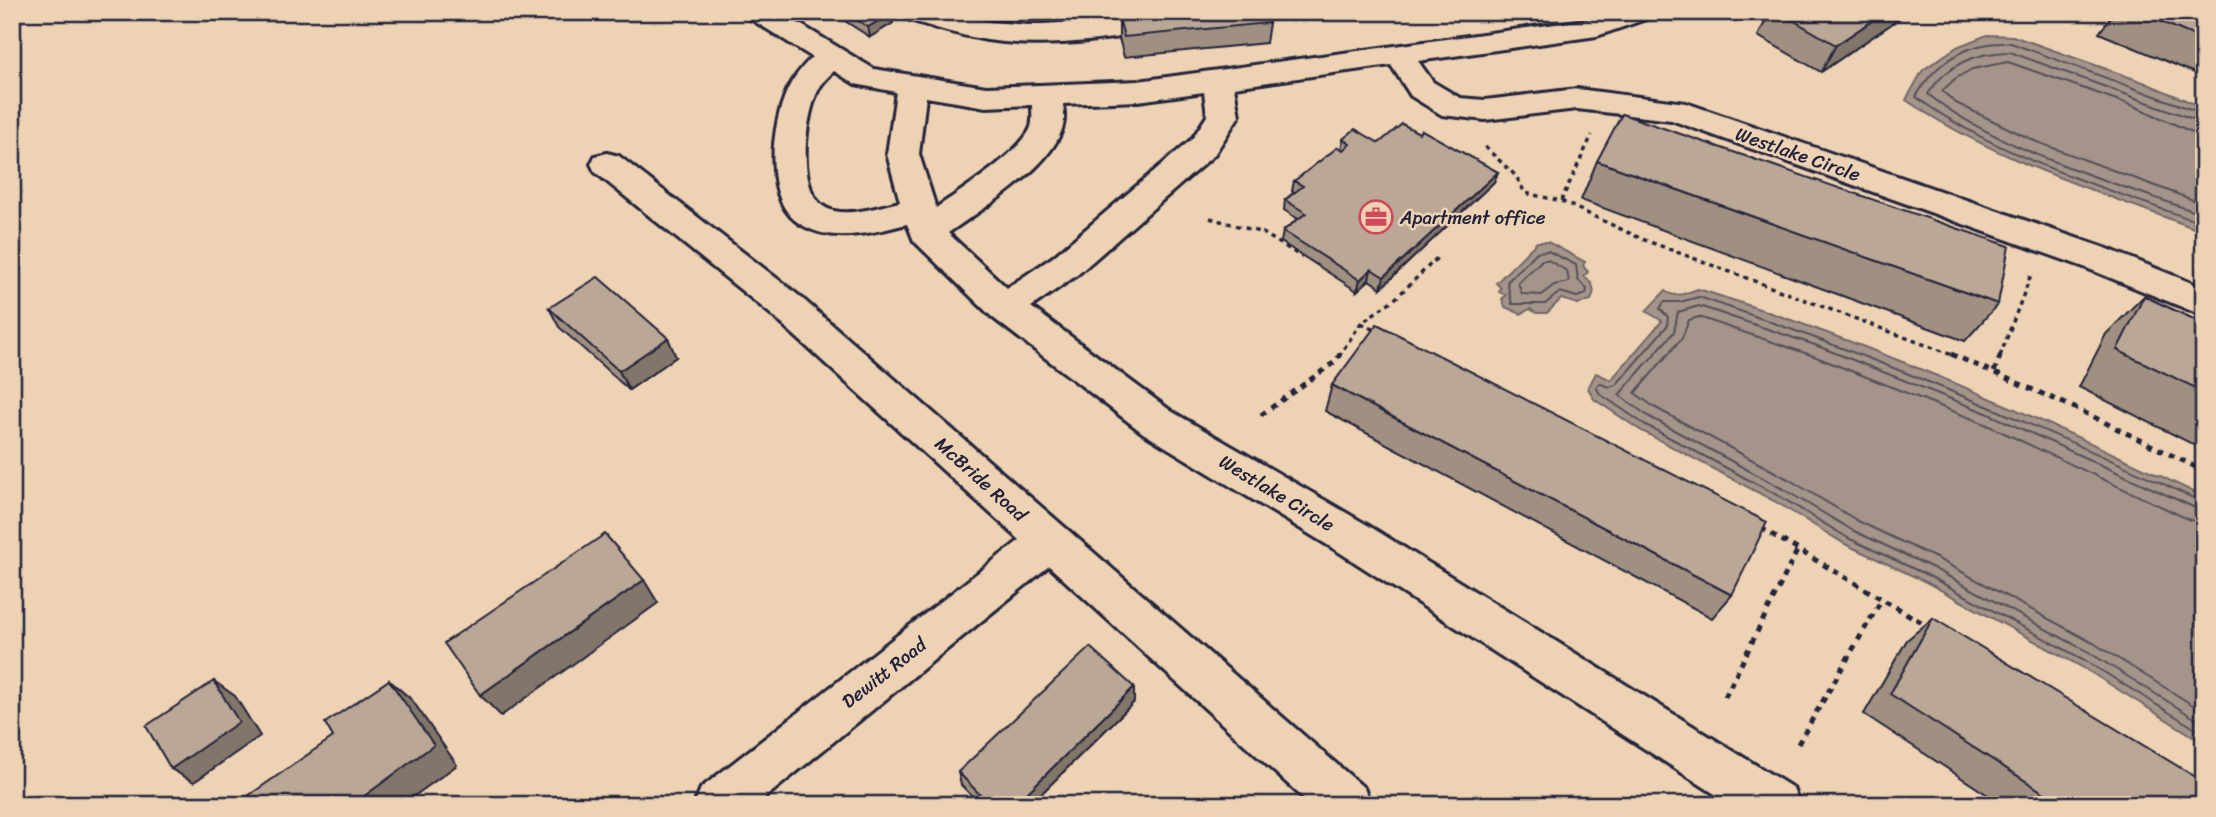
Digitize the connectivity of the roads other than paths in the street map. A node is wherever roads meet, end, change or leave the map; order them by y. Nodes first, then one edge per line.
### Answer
1 (759, 12) edge
2 (914, 12) edge
3 (1222, 12) edge
4 (1639, 12) edge
5 (1399, 55) junction
6 (831, 56) junction
7 (1061, 69) junction
8 (1217, 80) junction
9 (912, 86) junction
10 (607, 164) dead end
11 (923, 220) junction
12 (2204, 303) edge
13 (1005, 307) junction
14 (1050, 541) junction
15 (718, 805) edge
16 (1347, 805) edge
17 (1776, 805) edge

1 - 6 street
2 - 7 street
3 - 7 street
4 - 5 street
5 - 8 street
5 - 12 street, Westlake Circle
6 - 9 street
6 - 11 street
7 - 8 street
7 - 9 street
7 - 11 street
8 - 13 street
9 - 11 street, Westlake Circle
10 - 14 street, McBride Road
11 - 13 street, Westlake Circle
13 - 17 street, Westlake Circle
14 - 15 street, Dewitt Road
14 - 16 street, McBride Road

